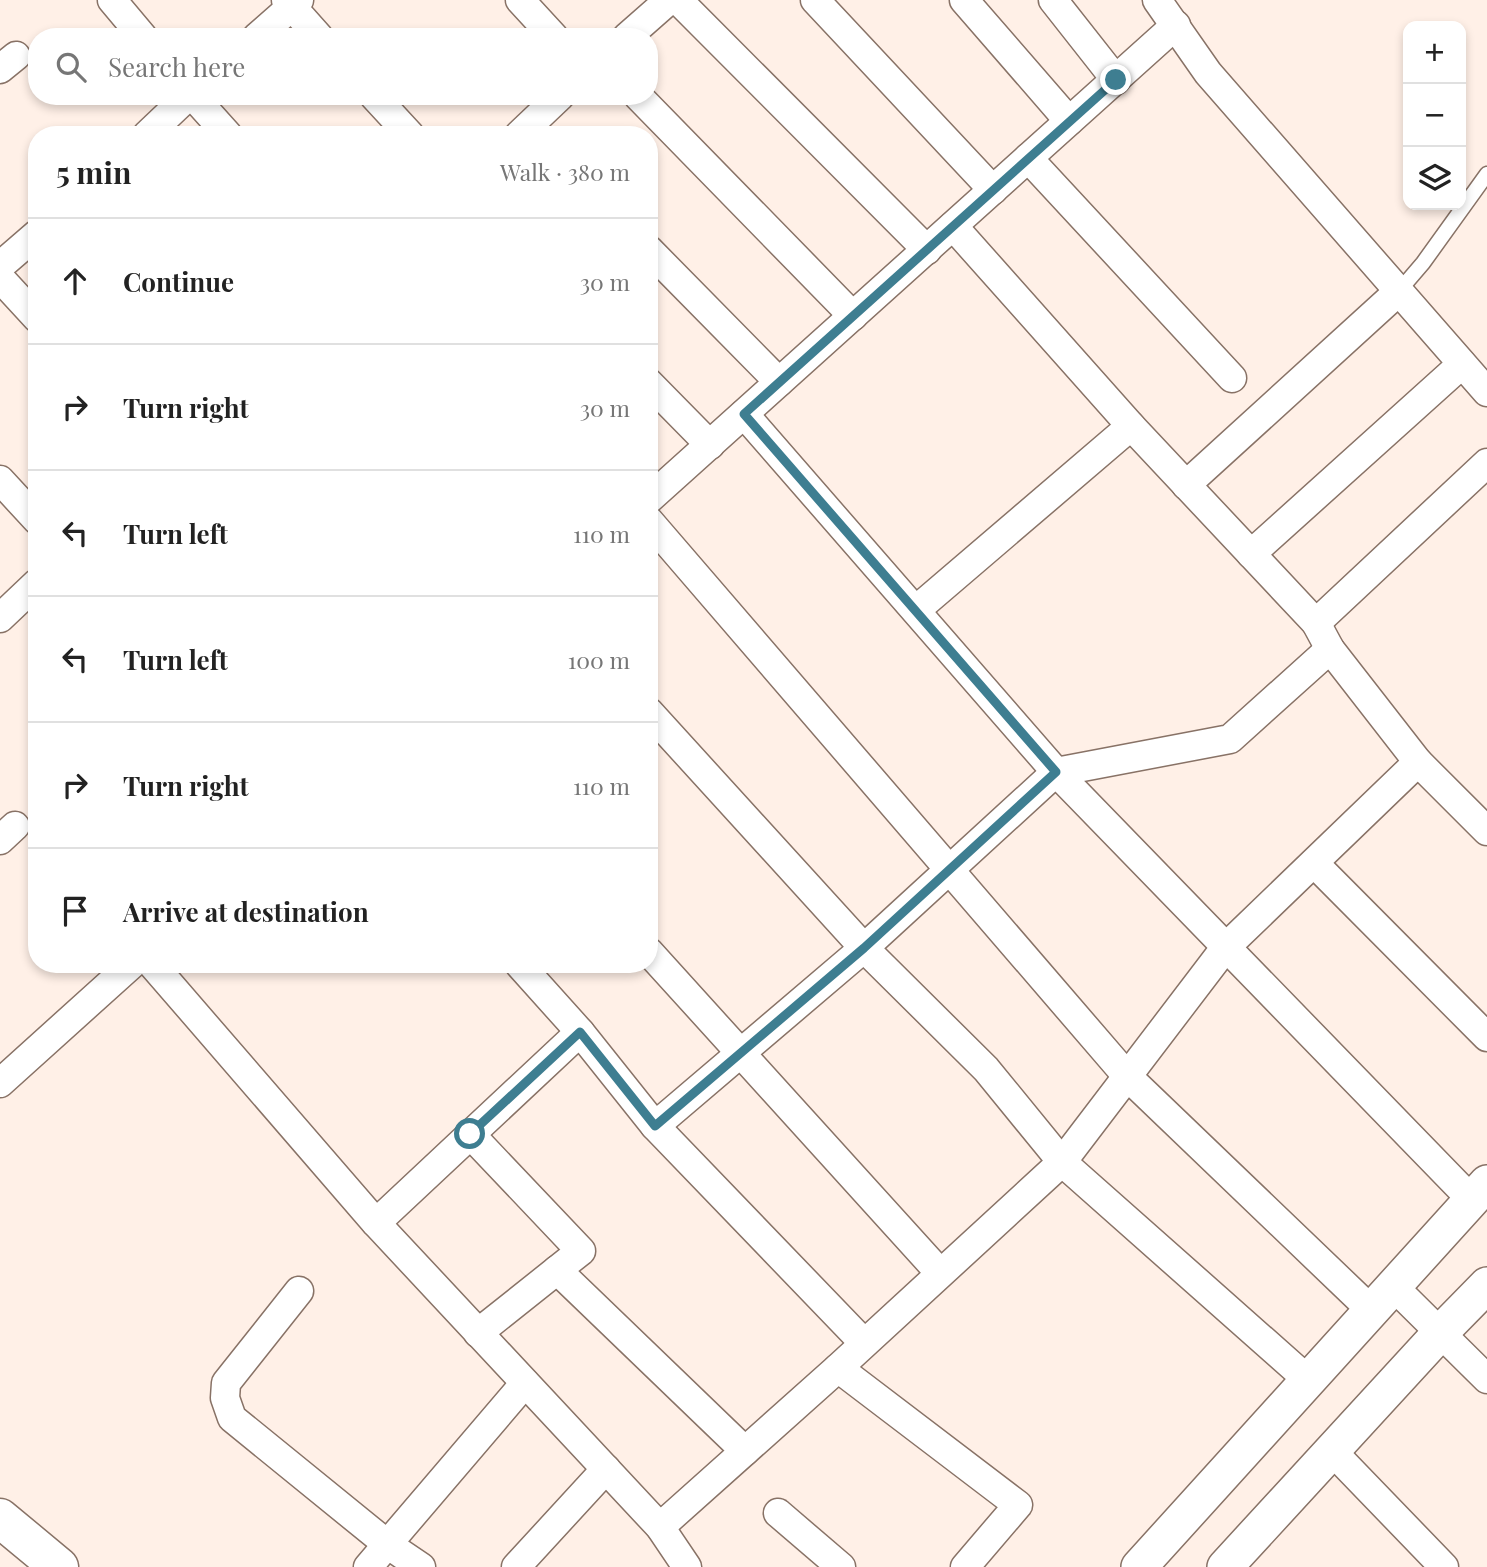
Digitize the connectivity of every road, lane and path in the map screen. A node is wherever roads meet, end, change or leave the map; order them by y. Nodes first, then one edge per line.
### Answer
1 (112, 0) edge
2 (520, 0) edge
3 (669, 0) edge
4 (678, 0) edge
5 (816, 0) edge
6 (964, 0) edge
7 (1053, 0) edge
8 (1157, 0) edge
9 (292, 2) edge
10 (1176, 25) junction
11 (135, 28) edge
12 (266, 28) edge
13 (312, 28) edge
14 (546, 28) edge
15 (637, 28) edge
16 (1116, 80) junction
17 (179, 105) edge
18 (201, 105) edge
19 (382, 105) edge
20 (552, 105) edge
21 (647, 105) edge
22 (1069, 121) junction
23 (156, 126) edge
24 (220, 126) edge
25 (402, 126) edge
26 (533, 126) edge
27 (1028, 158) junction
28 (1487, 174) edge
29 (993, 190) junction
30 (953, 226) junction
31 (28, 242) edge
32 (927, 250) junction
33 (658, 259) edge
34 (0, 266) edge
35 (0, 278) edge
36 (1399, 292) junction
37 (28, 308) edge
38 (853, 316) junction
39 (1462, 364) junction
40 (1232, 378) dead end
41 (779, 382) junction
42 (658, 392) edge
43 (1487, 392) edge
44 (744, 414) junction
45 (1131, 426) junction
46 (710, 445) junction
47 (1487, 463) edge
48 (0, 480) edge
49 (1186, 485) junction
50 (658, 491) edge
51 (28, 510) edge
52 (658, 531) edge
53 (1251, 554) junction
54 (28, 590) edge
55 (916, 610) junction
56 (2, 611) edge
57 (1316, 623) junction
58 (1330, 649) junction
59 (658, 722) edge
60 (1418, 762) junction
61 (1056, 772) junction
62 (1487, 831) edge
63 (1314, 863) junction
64 (951, 868) junction
65 (864, 948) junction
66 (1225, 948) junction
67 (658, 962) edge
68 (122, 973) edge
69 (160, 973) edge
70 (527, 973) edge
71 (580, 1032) junction
72 (1487, 1037) edge
73 (742, 1052) junction
74 (1128, 1076) junction
75 (0, 1083) edge
76 (655, 1126) junction
77 (470, 1134) junction
78 (1062, 1162) junction
79 (1479, 1191) edge
80 (376, 1223) junction
81 (557, 1270) junction
82 (940, 1273) junction
83 (1487, 1285) edge
84 (299, 1292) dead end
85 (1382, 1298) junction
86 (478, 1333) junction
87 (1440, 1333) junction
88 (864, 1343) junction
89 (838, 1368) junction
90 (1487, 1379) edge
91 (1308, 1380) junction
92 (525, 1383) junction
93 (746, 1451) junction
94 (1332, 1451) junction
95 (606, 1469) junction
96 (778, 1513) dead end
97 (0, 1518) edge
98 (660, 1527) junction
99 (387, 1544) junction
100 (59, 1567) edge
101 (368, 1567) edge
102 (421, 1567) edge
103 (516, 1567) edge
104 (687, 1567) edge
105 (841, 1567) edge
106 (965, 1567) edge
107 (1139, 1567) edge
108 (1226, 1567) edge
109 (1444, 1567) edge

1 - 11 street
2 - 14 street
3 - 15 street
4 - 32 street
5 - 29 street
6 - 22 street
7 - 16 street
8 - 10 street
9 - 12 street
9 - 13 street
10 - 16 street
10 - 36 street
16 - 22 street
17 - 23 street
18 - 24 street
19 - 25 street
20 - 26 street
21 - 38 street
22 - 27 street
27 - 29 street
27 - 40 street
28 - 36 lane
29 - 30 street
30 - 32 street
30 - 45 street
31 - 34 street
32 - 38 street
33 - 41 street
35 - 37 street
36 - 39 street
36 - 49 street
38 - 41 street
39 - 43 street
39 - 53 street
41 - 44 street
42 - 46 street
44 - 46 street
44 - 55 street
45 - 49 street
45 - 55 street
46 - 50 street
47 - 57 street
48 - 51 street
49 - 53 street
52 - 64 street
53 - 57 street
54 - 56 street
55 - 61 street
57 - 58 street
58 - 60 street
58 - 61 street
59 - 65 street
60 - 62 street
60 - 63 street
61 - 64 street
61 - 66 street
63 - 66 street
63 - 72 street
64 - 65 street
64 - 74 street
65 - 73 street
65 - 78 street
66 - 74 street
66 - 79 street
67 - 73 street
68 - 75 street
69 - 80 street
70 - 71 street
71 - 76 street
71 - 77 street
73 - 76 street
73 - 82 street
74 - 78 street
74 - 85 street
76 - 88 street
77 - 80 street
77 - 81 street
78 - 82 street
78 - 91 street
79 - 85 street
80 - 86 street
81 - 86 street
81 - 93 street
82 - 88 street
83 - 87 street
84 - 99 street
85 - 87 street
85 - 91 street
86 - 92 street
87 - 90 street
87 - 94 street
88 - 89 street
89 - 93 street
89 - 106 street
91 - 107 street
92 - 95 street
92 - 99 street
93 - 98 street
94 - 108 street
94 - 109 street
95 - 98 street
95 - 103 street
96 - 105 street
97 - 100 main road
98 - 104 street
99 - 101 street
99 - 102 street

